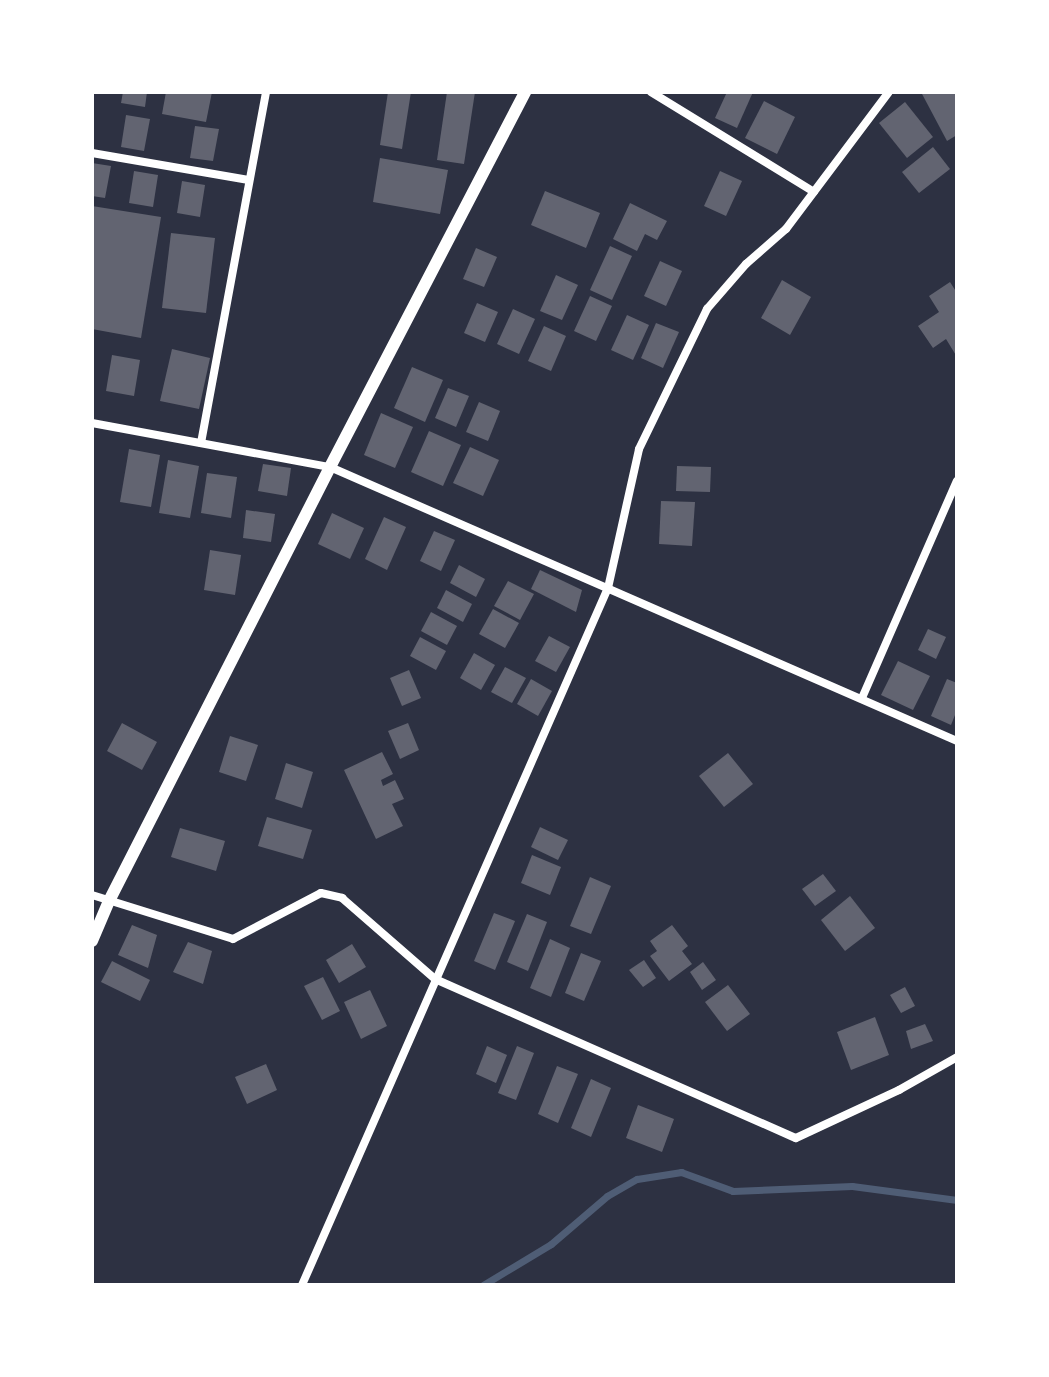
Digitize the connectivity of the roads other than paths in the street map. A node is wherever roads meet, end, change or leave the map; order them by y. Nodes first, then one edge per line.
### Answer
1 (266, 92) edge
2 (525, 92) edge
3 (651, 92) edge
4 (889, 92) edge
5 (92, 153) edge
6 (249, 180) junction
7 (814, 192) junction
8 (92, 423) edge
9 (201, 443) junction
10 (330, 467) junction
11 (957, 481) edge
12 (608, 588) junction
13 (862, 698) junction
14 (957, 741) edge
15 (92, 895) edge
16 (109, 901) junction
17 (92, 941) edge
18 (435, 979) junction
19 (957, 1057) edge
20 (302, 1285) edge

1 - 6 street
2 - 10 street
3 - 7 street
4 - 7 street
5 - 6 street
6 - 9 street
7 - 12 street
8 - 9 street
9 - 10 street
10 - 12 street
10 - 16 street
11 - 13 street
12 - 13 street
12 - 18 street
13 - 14 street
15 - 16 street
16 - 17 street
16 - 18 street
18 - 19 street
18 - 20 street

